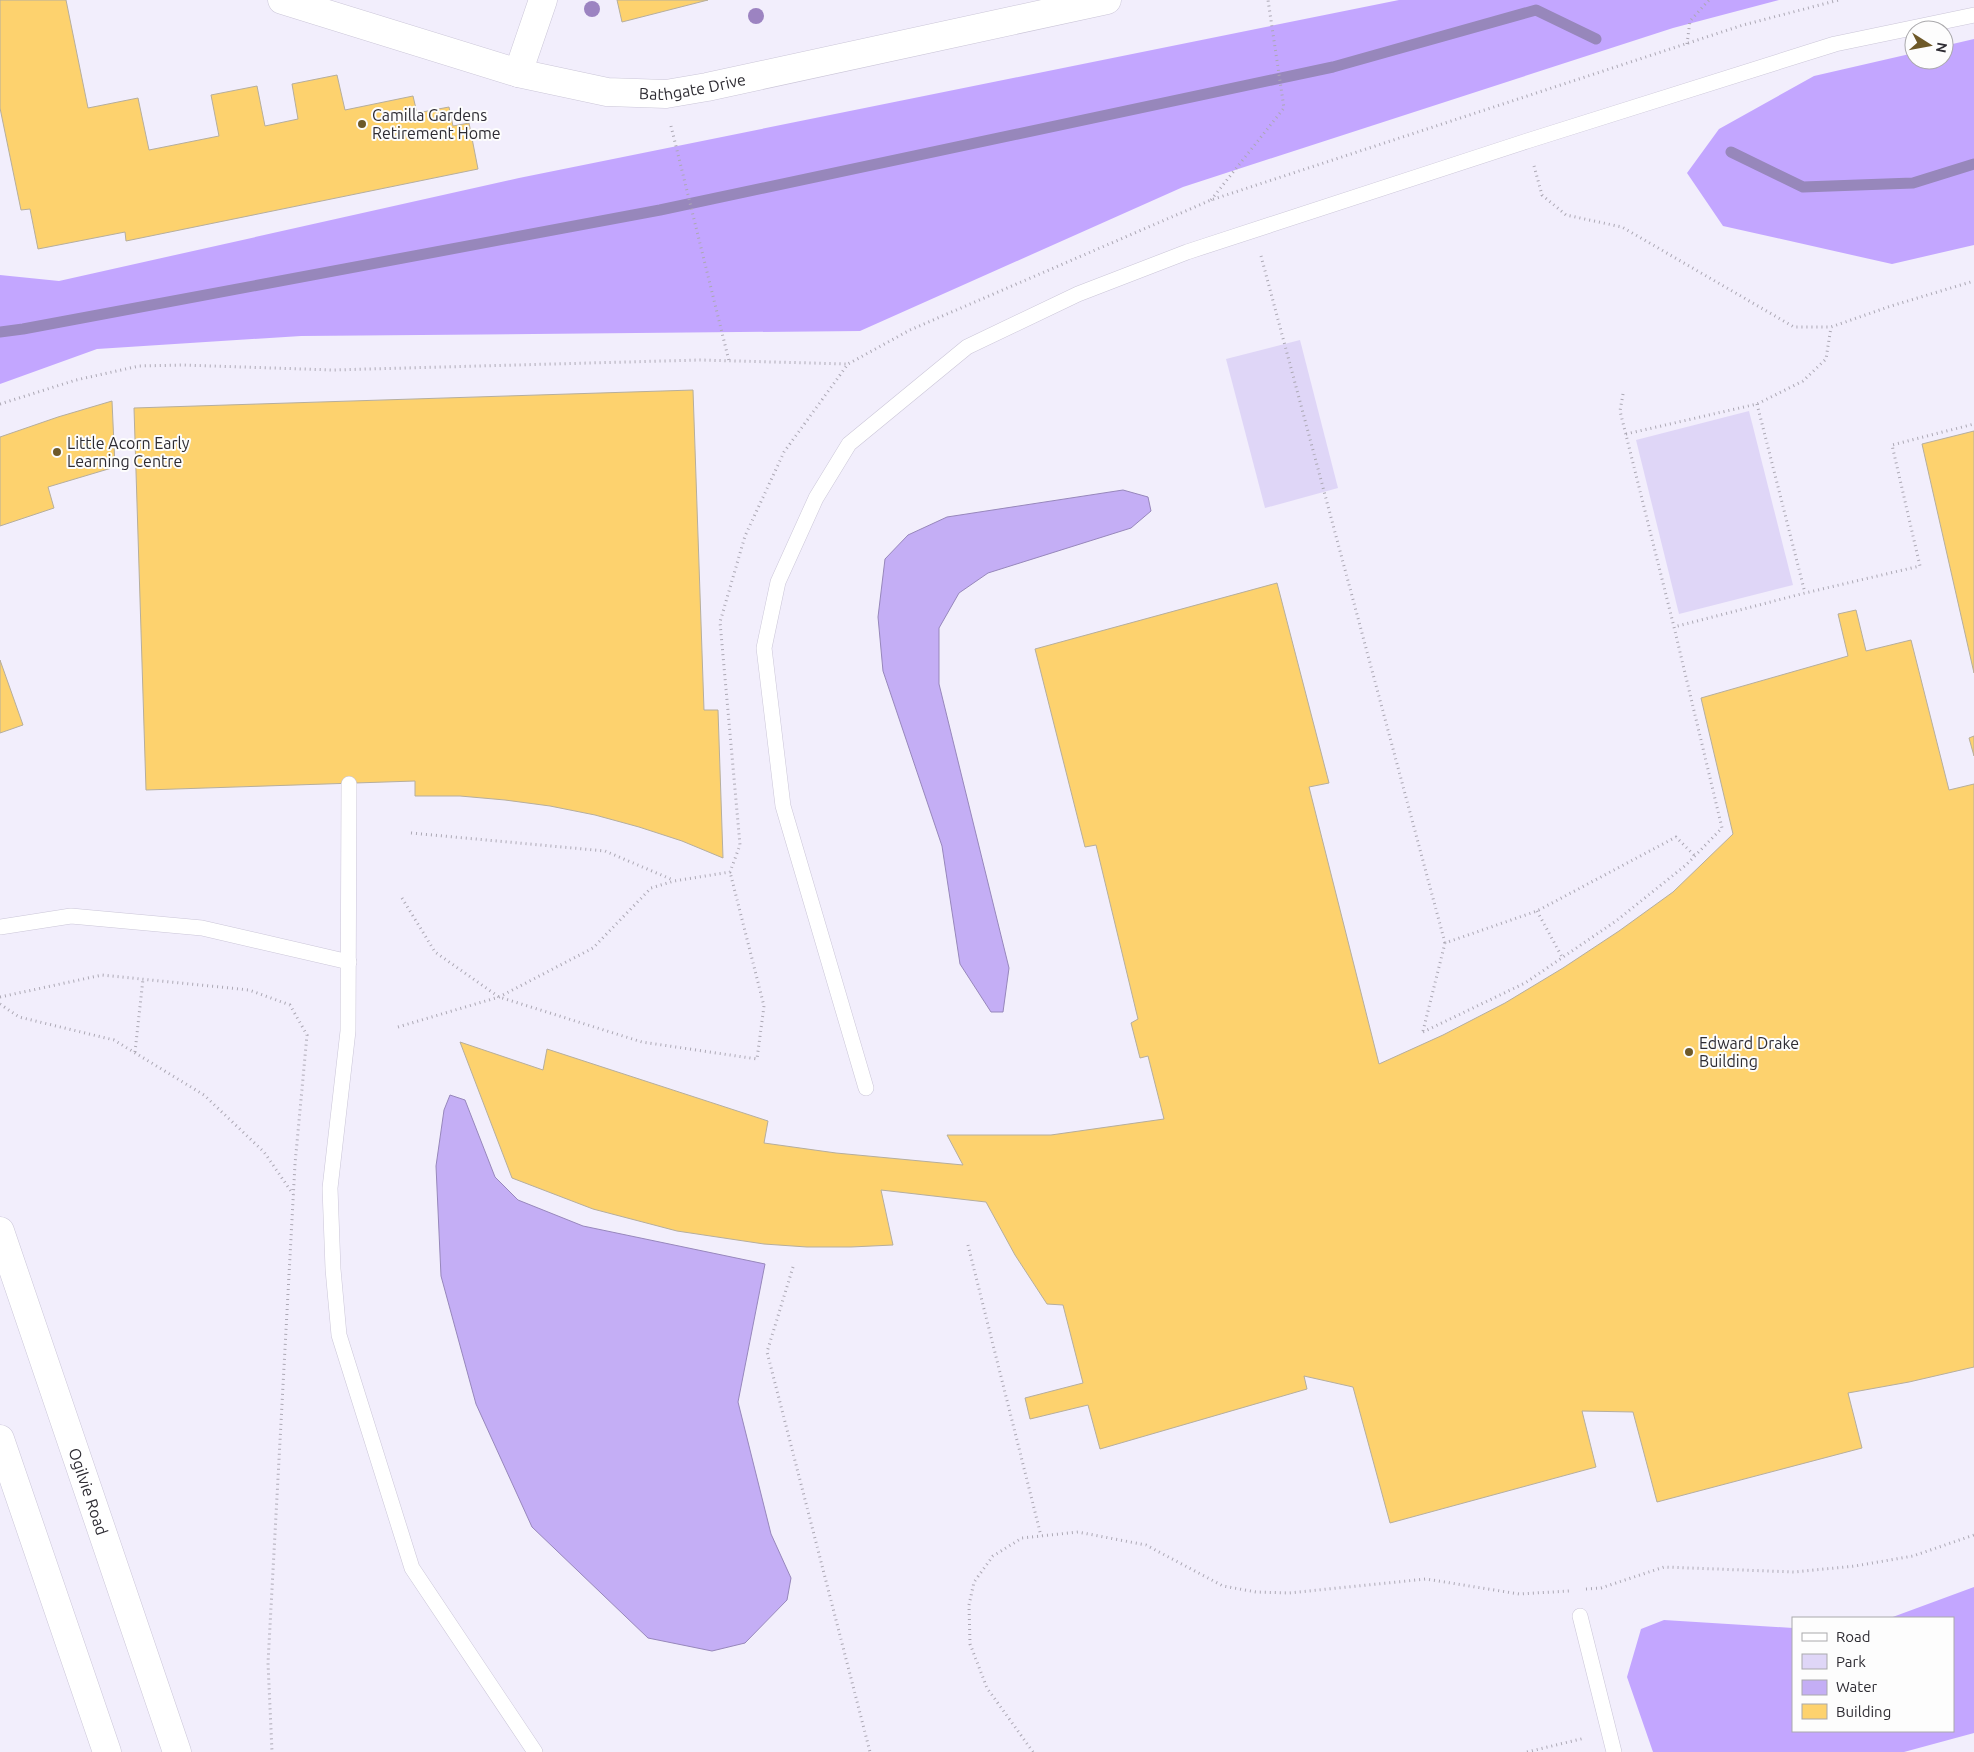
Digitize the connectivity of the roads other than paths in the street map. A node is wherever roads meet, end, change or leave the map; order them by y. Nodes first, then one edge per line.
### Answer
1 (282, 0) edge
2 (544, 0) edge
3 (1107, 0) edge
4 (1046, 6) edge
5 (1974, 15) edge
6 (518, 73) junction
7 (349, 784) dead end
8 (0, 927) edge
9 (349, 962) junction
10 (866, 1088) dead end
11 (0, 1231) edge
12 (0, 1439) edge
13 (1580, 1616) dead end
14 (106, 1752) edge
15 (177, 1752) edge
16 (535, 1752) edge
17 (1614, 1752) edge

1 - 6 street, Bathgate Drive
2 - 6 street
3 - 4 street, Bathgate Drive
4 - 6 street, Bathgate Drive
5 - 10 lane
7 - 9 lane
8 - 9 lane
9 - 16 lane
11 - 15 street, Ogilvie Road
12 - 14 street
13 - 17 lane

